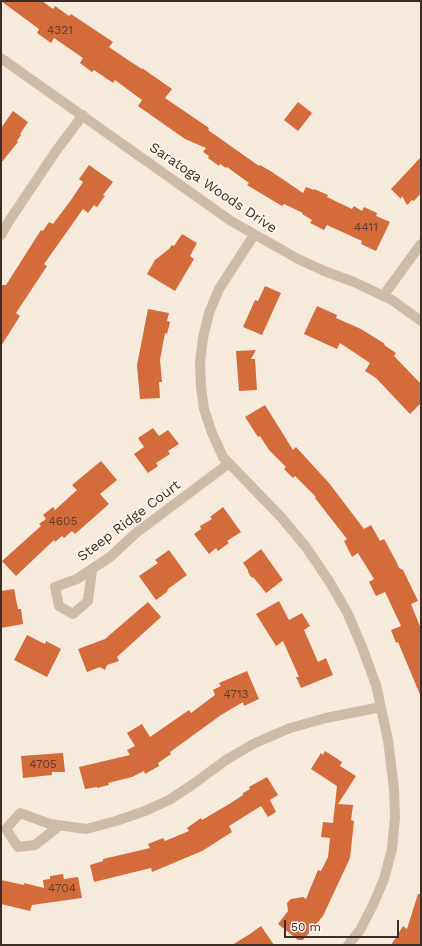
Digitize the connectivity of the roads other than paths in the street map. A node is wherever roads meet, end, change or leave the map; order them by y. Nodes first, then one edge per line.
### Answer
1 (1, 58) edge
2 (83, 115) junction
3 (1, 235) edge
4 (254, 235) junction
5 (421, 244) edge
6 (383, 296) junction
7 (421, 322) edge
8 (228, 464) junction
9 (92, 570) dead end
10 (381, 707) junction
11 (59, 826) dead end
12 (348, 945) edge

1 - 2 street, Saratoga Woods Drive
2 - 3 street
2 - 4 street, Saratoga Woods Drive
4 - 6 street, Saratoga Woods Drive
4 - 8 street
5 - 6 street
6 - 7 street, Saratoga Woods Drive
8 - 9 street, Steep Ridge Court
8 - 10 street
10 - 11 street
10 - 12 street

